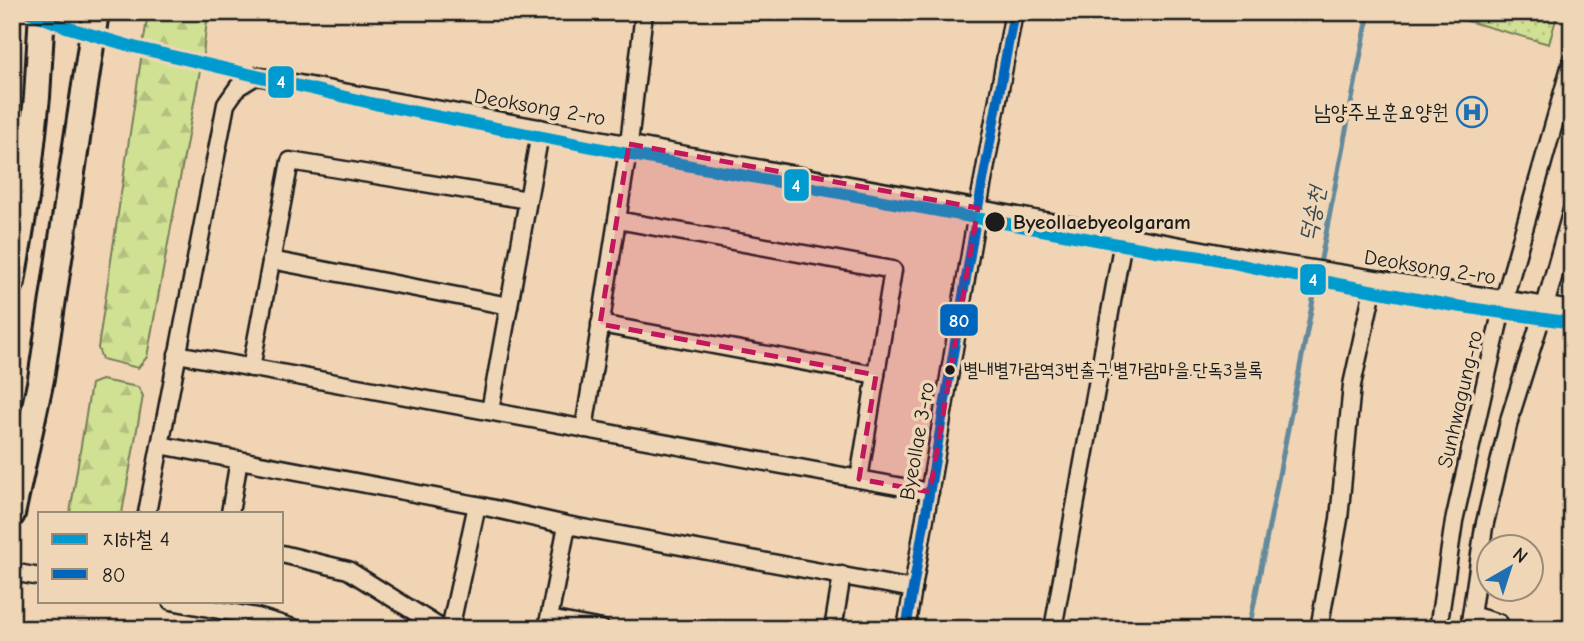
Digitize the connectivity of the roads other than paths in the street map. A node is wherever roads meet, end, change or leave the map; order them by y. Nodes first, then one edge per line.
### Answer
1 (42, 12) edge
2 (96, 12) edge
3 (645, 12) edge
4 (1014, 12) edge
5 (1572, 60) edge
6 (541, 128) junction
7 (629, 144) junction
8 (528, 200) junction
9 (978, 208) junction
10 (1572, 210) edge
11 (617, 220) junction
12 (1124, 235) junction
13 (271, 260) junction
14 (1375, 279) junction
15 (12, 282) edge
16 (1504, 300) junction
17 (509, 306) junction
18 (1545, 306) junction
19 (1572, 310) edge
20 (600, 324) junction
21 (177, 354) junction
22 (251, 368) junction
23 (876, 375) junction
24 (490, 411) junction
25 (584, 429) junction
26 (160, 445) junction
27 (239, 460) junction
28 (859, 479) junction
29 (930, 492) junction
30 (477, 505) junction
31 (147, 512) edge
32 (230, 512) edge
33 (12, 514) edge
34 (567, 525) junction
35 (284, 554) edge
36 (12, 572) edge
37 (842, 575) junction
38 (38, 577) edge
39 (913, 589) junction
40 (176, 602) edge
41 (1470, 622) edge
42 (548, 624) edge
43 (297, 629) edge
44 (442, 629) edge
45 (450, 629) edge
46 (602, 629) edge
47 (833, 629) edge
48 (906, 629) edge
49 (1053, 629) edge
50 (1319, 629) edge
51 (1438, 629) edge
52 (1502, 629) edge

1 - 15 highway
2 - 33 highway
3 - 7 street
4 - 9 street, Byeollae 3-ro
5 - 16 street, Sunhwagung-ro
6 - 7 street, Deoksong 2-ro
6 - 8 street
6 - 21 street, Deoksong 2-ro
7 - 9 street, Deoksong 2-ro
7 - 11 street
8 - 13 street
8 - 17 street
9 - 12 street, Deoksong 2-ro
9 - 29 street, Byeollae 3-ro
10 - 18 street
11 - 20 street
11 - 23 street
12 - 14 street, Deoksong 2-ro
12 - 49 street
13 - 17 street
13 - 22 street
14 - 16 street, Deoksong 2-ro
14 - 50 street
16 - 18 street, Deoksong 2-ro
16 - 51 street, Sunhwagung-ro
17 - 24 street
18 - 19 street, Deoksong 2-ro
18 - 41 street
20 - 23 street
20 - 25 street
21 - 22 street
21 - 26 street, Deoksong 2-ro
22 - 24 street
23 - 28 street
24 - 25 street
25 - 28 street
26 - 27 street
26 - 31 street, Deoksong 2-ro
27 - 30 street
27 - 32 street
28 - 29 street
29 - 39 street, Byeollae 3-ro
30 - 34 street
30 - 45 street
34 - 37 street
34 - 42 street
35 - 44 street
36 - 38 street
37 - 39 street
37 - 47 street
39 - 48 street, Byeollae 3-ro
40 - 43 street
41 - 52 street
42 - 46 street

